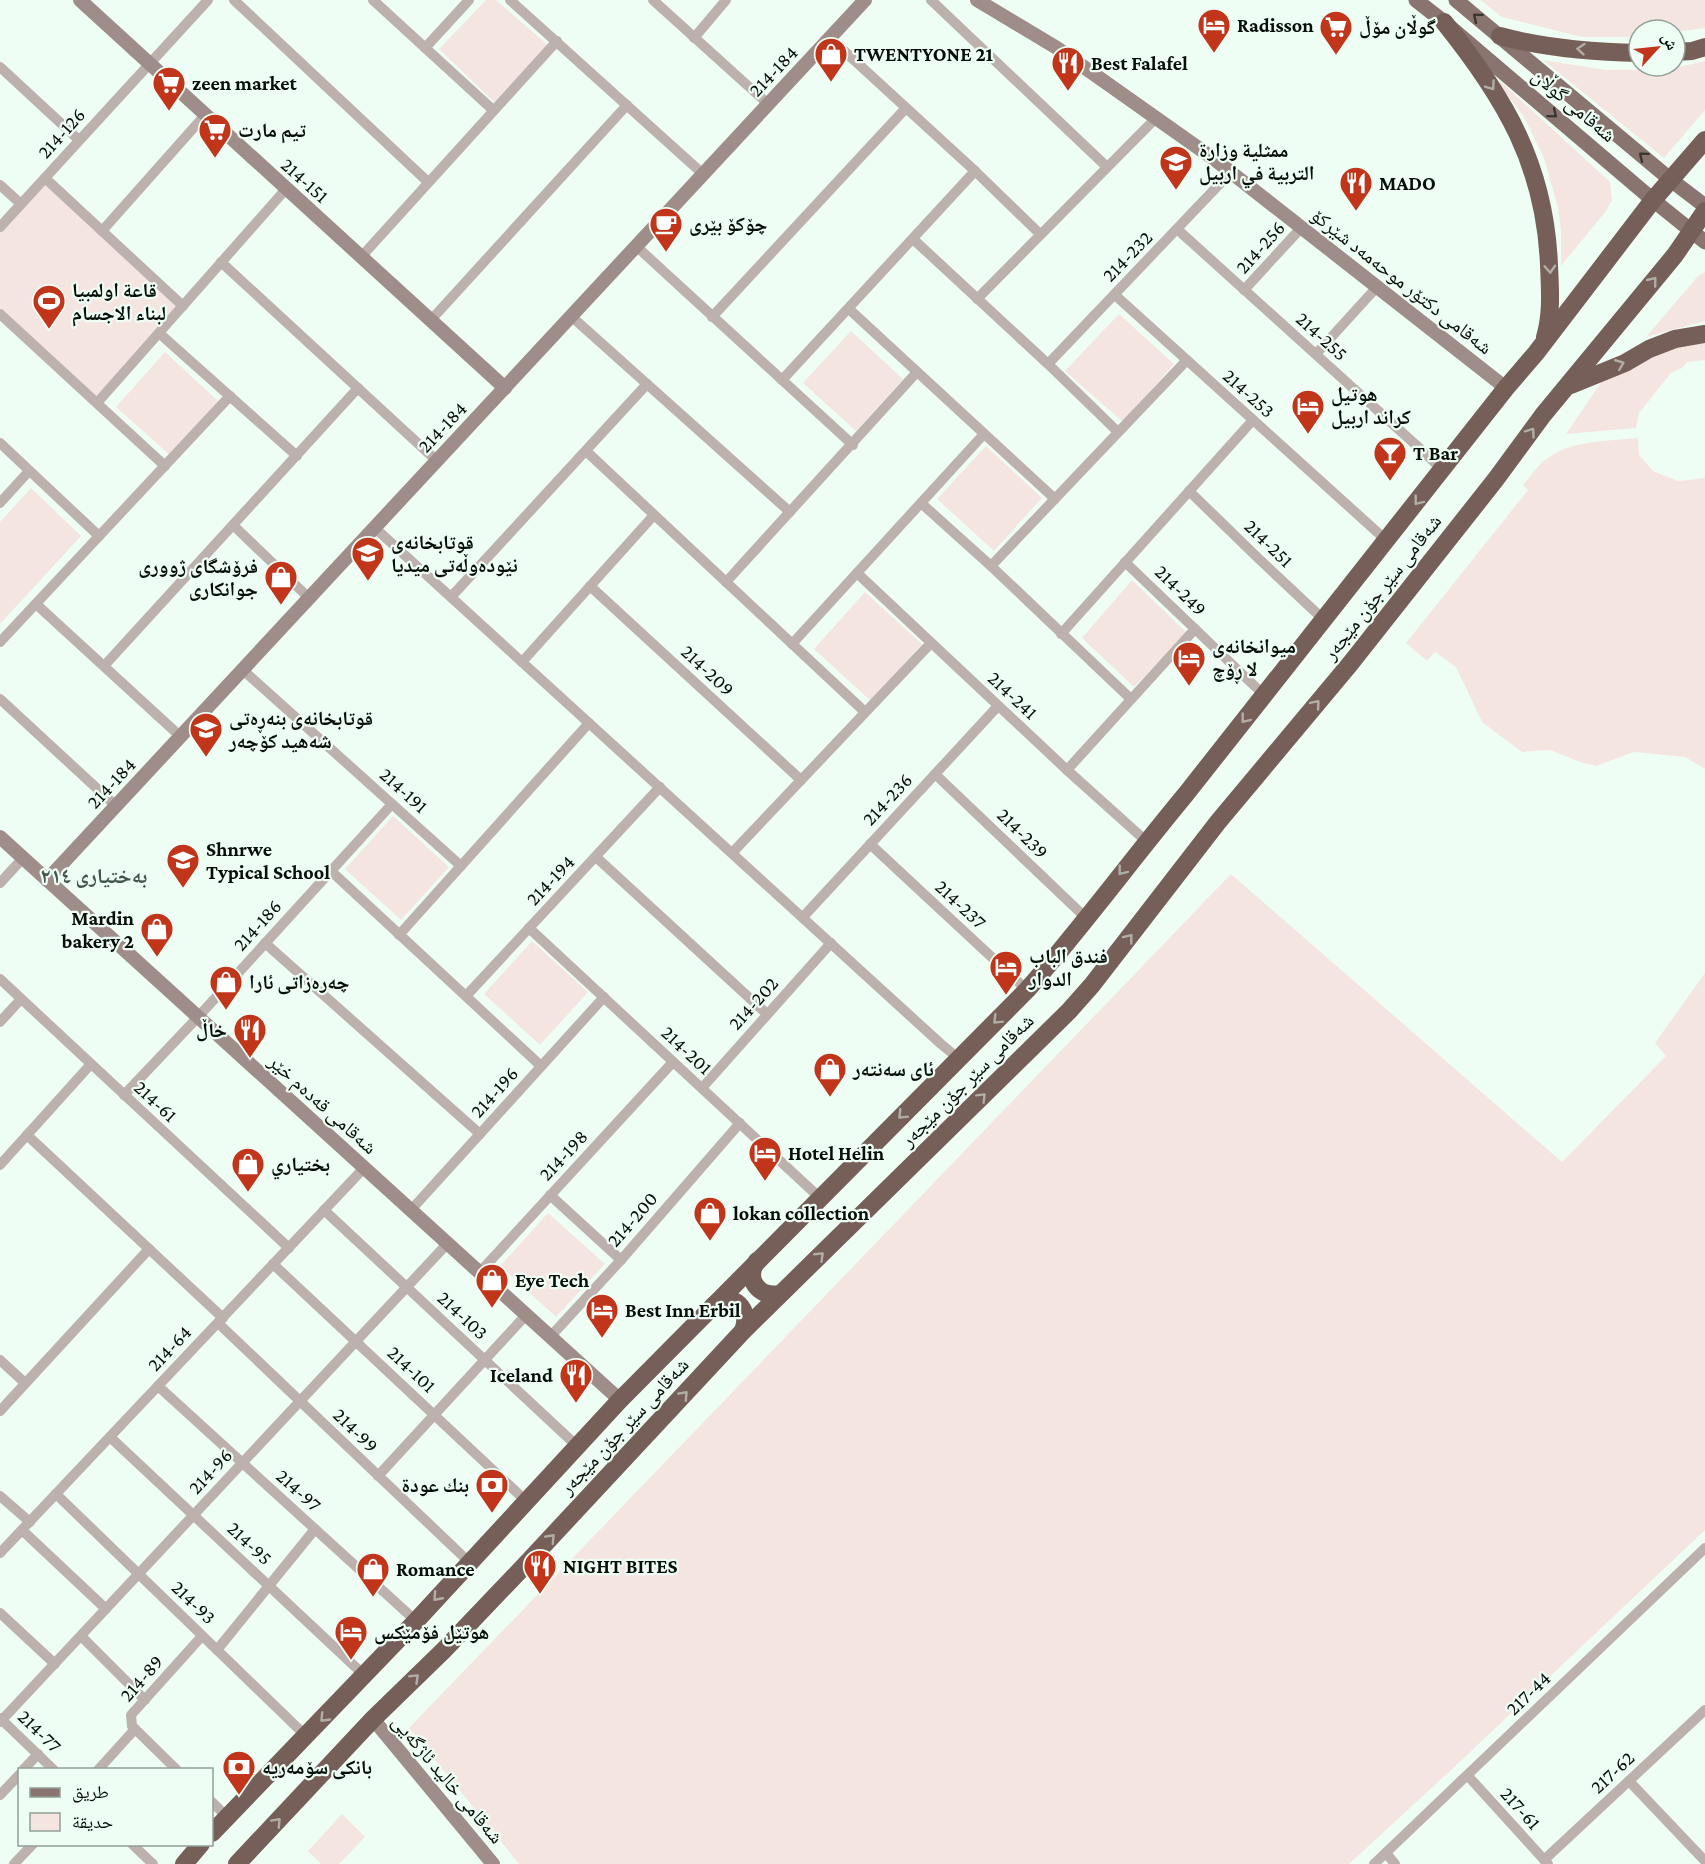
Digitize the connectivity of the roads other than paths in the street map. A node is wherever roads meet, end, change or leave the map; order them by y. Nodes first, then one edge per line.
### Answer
1 (80, 0) edge
2 (208, 0) edge
3 (234, 0) edge
4 (373, 0) edge
5 (469, 0) edge
6 (510, 0) edge
7 (653, 0) edge
8 (726, 0) edge
9 (865, 0) edge
10 (931, 0) edge
11 (977, 0) edge
12 (1416, 0) edge
13 (1456, 0) edge
14 (1444, 22) junction
15 (1500, 36) junction
16 (694, 38) junction
17 (830, 38) junction
18 (557, 41) junction
19 (1705, 47) edge
20 (425, 48) junction
21 (1687, 51) edge
22 (1627, 52) edge
23 (149, 64) junction
24 (0, 67) edge
25 (768, 104) junction
26 (627, 105) junction
27 (906, 108) junction
28 (493, 110) junction
29 (205, 115) junction
30 (1156, 118) junction
31 (79, 140) junction
32 (1705, 140) edge
33 (1107, 167) junction
34 (975, 171) junction
35 (1231, 172) junction
36 (704, 174) junction
37 (45, 178) junction
38 (1671, 180) junction
39 (428, 182) junction
40 (0, 185) edge
41 (286, 189) junction
42 (1653, 200) junction
43 (21, 204) junction
44 (1705, 206) edge
45 (1705, 211) edge
46 (0, 227) edge
47 (1301, 228) junction
48 (1177, 229) junction
49 (102, 231) junction
50 (1040, 234) junction
51 (1698, 236) edge
52 (913, 239) junction
53 (636, 246) junction
54 (361, 257) junction
55 (221, 262) junction
56 (1376, 288) junction
57 (1244, 290) junction
58 (1115, 294) junction
59 (977, 298) junction
60 (183, 306) junction
61 (849, 309) junction
62 (0, 314) edge
63 (571, 316) junction
64 (712, 317) junction
65 (431, 321) junction
66 (159, 333) junction
67 (1705, 334) edge
68 (1536, 353) junction
69 (1316, 354) junction
70 (1187, 360) junction
71 (1048, 364) junction
72 (917, 372) junction
73 (782, 380) junction
74 (647, 384) junction
75 (1567, 387) junction
76 (358, 388) junction
77 (505, 388) junction
78 (1506, 388) junction
79 (230, 396) junction
80 (97, 403) junction
81 (1253, 420) junction
82 (1118, 432) junction
83 (984, 434) junction
84 (0, 443) edge
85 (853, 445) junction
86 (586, 450) junction
87 (297, 456) junction
88 (437, 461) junction
89 (165, 466) junction
90 (1442, 470) junction
91 (29, 471) junction
92 (1190, 491) junction
93 (1055, 499) junction
94 (0, 503) edge
95 (921, 503) junction
96 (790, 512) junction
97 (654, 515) junction
98 (233, 525) junction
99 (375, 528) junction
100 (99, 536) junction
101 (1387, 541) junction
102 (1125, 562) junction
103 (991, 566) junction
104 (857, 573) junction
105 (726, 582) junction
106 (590, 586) junction
107 (451, 597) junction
108 (309, 598) junction
109 (36, 604) junction
110 (1324, 620) junction
111 (1195, 629) junction
112 (1061, 634) junction
113 (0, 642) edge
114 (931, 643) junction
115 (792, 644) junction
116 (522, 662) junction
117 (104, 666) junction
118 (243, 670) junction
119 (1264, 695) junction
120 (0, 699) edge
121 (1131, 699) junction
122 (998, 706) junction
123 (865, 712) junction
124 (590, 723) junction
125 (181, 737) junction
126 (1067, 771) junction
127 (935, 774) junction
128 (801, 780) junction
129 (660, 787) junction
130 (392, 804) junction
131 (116, 806) junction
132 (0, 837) edge
133 (1146, 841) junction
134 (870, 844) junction
135 (732, 853) junction
136 (596, 857) junction
137 (23, 858) junction
138 (461, 866) junction
139 (331, 871) junction
140 (47, 880) junction
141 (0, 883) edge
142 (803, 917) junction
143 (1086, 918) junction
144 (529, 928) junction
145 (399, 934) junction
146 (265, 943) junction
147 (831, 943) junction
148 (0, 979) edge
149 (1027, 990) junction
150 (466, 996) junction
151 (604, 997) junction
152 (21, 999) junction
153 (767, 1014) junction
154 (198, 1017) junction
155 (0, 1022) edge
156 (958, 1058) junction
157 (673, 1062) junction
158 (91, 1064) junction
159 (541, 1066) junction
160 (702, 1088) junction
161 (124, 1095) junction
162 (740, 1123) junction
163 (480, 1134) junction
164 (27, 1135) junction
165 (0, 1165) edge
166 (364, 1168) junction
167 (550, 1195) junction
168 (820, 1198) junction
169 (324, 1210) junction
170 (411, 1210) junction
171 (447, 1244) junction
172 (289, 1248) junction
173 (149, 1249) junction
174 (621, 1260) junction
175 (757, 1261) junction
176 (273, 1264) junction
177 (479, 1273) junction
178 (407, 1287) junction
179 (780, 1294) junction
180 (714, 1305) junction
181 (526, 1315) junction
182 (220, 1320) junction
183 (743, 1331) junction
184 (550, 1337) junction
185 (356, 1341) junction
186 (0, 1360) edge
187 (484, 1360) junction
188 (25, 1383) junction
189 (158, 1386) junction
190 (620, 1400) junction
191 (300, 1401) junction
192 (0, 1411) edge
193 (434, 1415) junction
194 (110, 1437) junction
195 (577, 1446) junction
196 (243, 1463) junction
197 (378, 1476) junction
198 (56, 1494) junction
199 (0, 1496) edge
200 (526, 1501) junction
201 (194, 1515) junction
202 (26, 1526) junction
203 (315, 1529) junction
204 (1705, 1548) edge
205 (0, 1553) edge
206 (469, 1562) junction
207 (138, 1574) junction
208 (269, 1586) junction
209 (106, 1609) junction
210 (0, 1613) edge
211 (416, 1621) junction
212 (81, 1636) junction
213 (202, 1636) junction
214 (217, 1650) junction
215 (55, 1664) junction
216 (364, 1675) junction
217 (145, 1700) junction
218 (1705, 1710) edge
219 (373, 1719) junction
220 (1, 1720) edge
221 (135, 1729) junction
222 (306, 1736) junction
223 (38, 1754) junction
224 (25, 1768) edge
225 (52, 1768) edge
226 (100, 1768) edge
227 (175, 1768) edge
228 (18, 1776) edge
229 (1468, 1776) junction
230 (1629, 1781) junction
231 (0, 1795) edge
232 (213, 1803) edge
233 (226, 1816) junction
234 (213, 1832) edge
235 (32, 1846) edge
236 (133, 1846) edge
237 (200, 1846) edge
238 (1386, 1853) junction
239 (1705, 1860) edge
240 (1546, 1862) edge
241 (14, 1864) edge
242 (153, 1864) edge
243 (184, 1864) edge
244 (237, 1864) edge
245 (493, 1864) edge
246 (1374, 1864) edge
247 (1395, 1864) edge

1 - 23 street, 214-151
2 - 23 street, 214-126
3 - 39 street
4 - 20 street
5 - 20 street
6 - 18 street
7 - 16 street
8 - 16 street
9 - 17 street, 214-184
10 - 33 street
11 - 30 street, شەقامی دکتۆر موحەمەد شێرکۆ
12 - 14 main road, شەقامی گوڵان
15 -> 13 main road, شەقامی گوڵان
14 -> 42 main road, شەقامی گوڵان
14 -> 68 highway
22 -> 15 highway
38 -> 15 main road, شەقامی گوڵان
16 - 25 street
17 - 25 street, 214-184
17 - 27 street
18 - 26 street
18 - 28 street
19 - 21 highway
20 - 28 street
23 - 29 street, 214-151
23 - 31 street, 214-126
24 - 31 street
25 - 36 street, 214-184
26 - 36 street
26 - 65 street
27 - 34 street
27 - 64 street
28 - 39 street
29 - 41 street, 214-151
29 - 49 street
30 - 33 street
30 - 35 street, شەقامی دکتۆر موحەمەد شێرکۆ
31 - 37 street, 214-126
32 - 38 highway, شەقامی سێر جۆن مێجەر
33 - 50 street
34 - 50 street
34 - 52 street
35 - 47 street, شەقامی دکتۆر موحەمەد شێرکۆ
35 - 48 street, 214-232
36 - 53 street, 214-184
37 - 43 street, 214-126
37 - 49 street
38 - 42 highway, شەقامی سێر جۆن مێجەر
38 - 44 main road, شەقامی گوڵان
39 - 54 street
40 - 43 street
41 - 54 street, 214-151
41 - 55 street
42 - 51 main road, شەقامی گوڵان
42 - 68 highway, شەقامی سێر جۆن مێجەر
43 - 46 street, 214-126
45 - 51 highway, شەقامی سێر جۆن مێجەر
47 - 56 street, شەقامی دکتۆر موحەمەد شێرکۆ
47 - 57 street, 214-256
48 - 57 street, 214-255
48 - 58 street, 214-232
49 - 60 street
50 - 59 street
75 -> 51 highway, شەقامی سێر جۆن مێجەر
52 - 59 street
52 - 61 street
53 - 63 street, 214-184
53 - 64 street
54 - 65 street, 214-151
55 - 60 street
55 - 76 street
56 - 69 street
56 - 78 street, شەقامی دکتۆر موحەمەد شێرکۆ
57 - 69 street, 214-255
58 - 70 street, 214-253
58 - 71 street, 214-232
59 - 71 street
60 - 66 street
61 - 72 street
61 - 73 street
62 - 80 street
63 - 74 street
63 - 77 street, 214-184
64 - 73 street
65 - 77 street, 214-151
66 - 79 street
66 - 80 street
75 -> 67 highway
68 - 78 highway, شەقامی سێر جۆن مێجەر
69 - 90 street, 214-255
70 - 81 street, 214-253
70 - 82 street
71 - 82 street
72 - 83 street
72 - 85 street
73 - 85 street
74 - 86 street
74 - 96 street
179 -> 75 highway, شەقامی سێر جۆن مێجەر
76 - 87 street
76 - 88 street
77 - 88 street, 214-184
78 - 90 highway, شەقامی سێر جۆن مێجەر
79 - 87 street
79 - 89 street
80 - 89 street
81 - 92 street
81 - 101 street, 214-253
82 - 93 street
83 - 93 street
83 - 95 street
84 - 91 street
85 - 96 street
86 - 97 street
86 - 107 street
87 - 98 street
88 - 99 street, 214-184
89 - 100 street
90 -> 101 highway, شەقامی سێر جۆن مێجەر
91 - 94 street
91 - 100 street
92 - 102 street
92 - 110 street, 214-251
93 - 103 street
95 - 103 street
95 - 104 street
96 - 105 street
97 - 105 street
97 - 106 street
98 - 108 street
98 - 117 street
99 - 107 street
99 - 108 street, 214-184
100 - 109 street
101 - 110 highway, شەقامی سێر جۆن مێجەر
102 - 111 street, 214-249
102 - 112 street
103 - 112 street
104 - 114 street, 214-241
104 - 115 street
105 - 115 street
106 - 116 street
106 - 128 street, 214-209
107 - 116 street
108 - 118 street, 214-184
109 - 113 street
109 - 117 street
110 - 119 highway, شەقامی سێر جۆن مێجەر
111 - 119 street, 214-249
111 - 121 street
112 - 121 street
114 - 122 street, 214-241
114 - 123 street
115 - 123 street
116 - 124 street
117 - 125 street
118 - 125 street, 214-184
118 - 130 street, 214-191
119 -> 133 highway, شەقامی سێر جۆن مێجەر
120 - 131 street
121 - 126 street
122 - 126 street, 214-241
122 - 127 street, 214-236
123 - 128 street
124 - 129 street
124 - 138 street
125 - 131 street, 214-184
126 - 133 street, 214-241
127 - 134 street, 214-236
127 - 143 street, 214-239
128 - 135 street
129 - 135 street
129 - 136 street, 214-194
130 - 138 street, 214-191
130 - 139 street, 214-186
131 - 140 street, 214-184
132 - 137 street, شەقامی قەدەم خێر
133 -> 143 highway, شەقامی سێر جۆن مێجەر
134 - 142 street, 214-236
134 - 149 street, 214-237
135 - 142 street
136 - 144 street, 214-194
136 - 153 street
137 - 140 street, شەقامی قەدەم خێر
137 - 141 street
138 - 145 street
139 - 145 street
139 - 146 street, 214-186
140 - 154 street, شەقامی قەدەم خێر
142 - 147 street
143 - 149 highway, شەقامی سێر جۆن مێجەر
144 - 150 street, 214-194
144 - 151 street, 214-201
145 - 150 street
146 - 154 street, 214-186
146 - 163 street
147 - 153 street, 214-202
147 - 156 street
148 - 152 street, 214-61
149 -> 156 highway, شەقامی سێر جۆن مێجەر
150 - 159 street
151 - 157 street, 214-201
151 - 159 street, 214-196
152 - 155 street
152 - 158 street, 214-61
153 - 160 street, 214-202
154 - 161 street, 214-186
154 - 166 street, شەقامی قەدەم خێر
156 -> 168 highway, شەقامی سێر جۆن مێجەر
157 - 160 street, 214-201
157 - 167 street, 214-198
158 - 161 street, 214-61
158 - 164 street
159 - 163 street, 214-196
160 - 162 street, 214-201
161 - 172 street, 214-61
162 - 168 street, 214-201
162 - 174 street, 214-200
163 - 170 street, 214-196
164 - 165 street
164 - 173 street, 214-99
166 - 169 street, 214-64
166 - 170 street, شەقامی قەدەم خێر
167 - 174 street
167 - 177 street, 214-198
168 - 175 highway, شەقامی سێر جۆن مێجەر
169 - 172 street, 214-64
169 - 178 street, 214-103
170 - 171 street, شەقامی قەدەم خێر
171 - 177 street, شەقامی قەدەم خێر
171 - 178 street, 214-96
172 - 176 street, 214-64
173 - 182 street, 214-99
173 - 188 street
174 - 184 street, 214-200
175 - 179 highway
175 - 180 highway, شەقامی سێر جۆن مێجەر
176 - 182 street, 214-64
176 - 185 street, 214-101
177 - 181 street, شەقامی قەدەم خێر
178 - 185 street, 214-96
178 - 187 street, 214-103
179 - 183 highway, شەقامی سێر جۆن مێجەر
180 - 183 highway
180 - 190 highway, شەقامی سێر جۆن مێجەر
181 - 184 street, شەقامی قەدەم خێر
181 - 187 street
182 - 189 street, 214-64
182 - 191 street, 214-99
219 -> 183 highway, شەقامی سێر جۆن مێجەر
184 - 190 street, شەقامی قەدەم خێر
185 - 191 street, 214-96
185 - 193 street, 214-101
186 - 188 street
187 - 193 street
187 - 195 street, 214-103
188 - 192 street
189 - 194 street, 214-64
189 - 196 street, 214-97
190 - 195 highway, شەقامی سێر جۆن مێجەر
191 - 196 street, 214-96
191 - 197 street, 214-99
193 - 197 street
193 - 200 street, 214-101
194 - 198 street, 214-64
194 - 201 street, 214-95
195 - 200 highway, شەقامی سێر جۆن مێجەر
196 - 201 street, 214-96
196 - 203 street, 214-97
197 - 206 street, 214-99
198 - 202 street, 214-64
198 - 207 street, 214-93
199 - 202 street
200 - 206 highway, شەقامی سێر جۆن مێجەر
201 - 207 street, 214-96
201 - 208 street, 214-95
202 - 205 street, 214-64
202 - 209 street
203 - 208 street
203 - 211 street, 214-97
204 - 229 street, 217-44
206 -> 211 highway, شەقامی سێر جۆن مێجەر
207 - 209 street, 214-96
207 - 213 street, 214-93
208 - 214 street
208 - 216 street, 214-95
209 - 212 street, 214-96
210 - 215 street
211 - 216 highway, شەقامی سێر جۆن مێجەر
212 - 215 street, 214-96
212 - 217 street
213 - 214 street, 214-93
213 - 217 street, 214-89
214 - 222 street, 214-93
215 - 220 street, 214-96
216 -> 222 highway, شەقامی سێر جۆن مێجەر
217 - 221 street, 214-89
218 - 230 street, 217-62
244 -> 219 highway, شەقامی سێر جۆن مێجەر
219 - 245 street, شەقامی خالید ئاژگەیی
220 - 223 street, 214-77
221 - 226 street
221 - 227 street, 214-89
222 - 233 highway, شەقامی سێر جۆن مێجەر
223 - 224 street
223 - 225 street, 214-77
228 - 231 street
229 - 238 street, 217-44
229 - 240 street, 217-61
230 - 239 street
230 - 240 street, 217-62
232 - 233 street
233 - 234 highway, شەقامی سێر جۆن مێجەر
235 - 241 street
236 - 242 street
237 - 243 highway
238 - 246 street, 217-44
238 - 247 street

